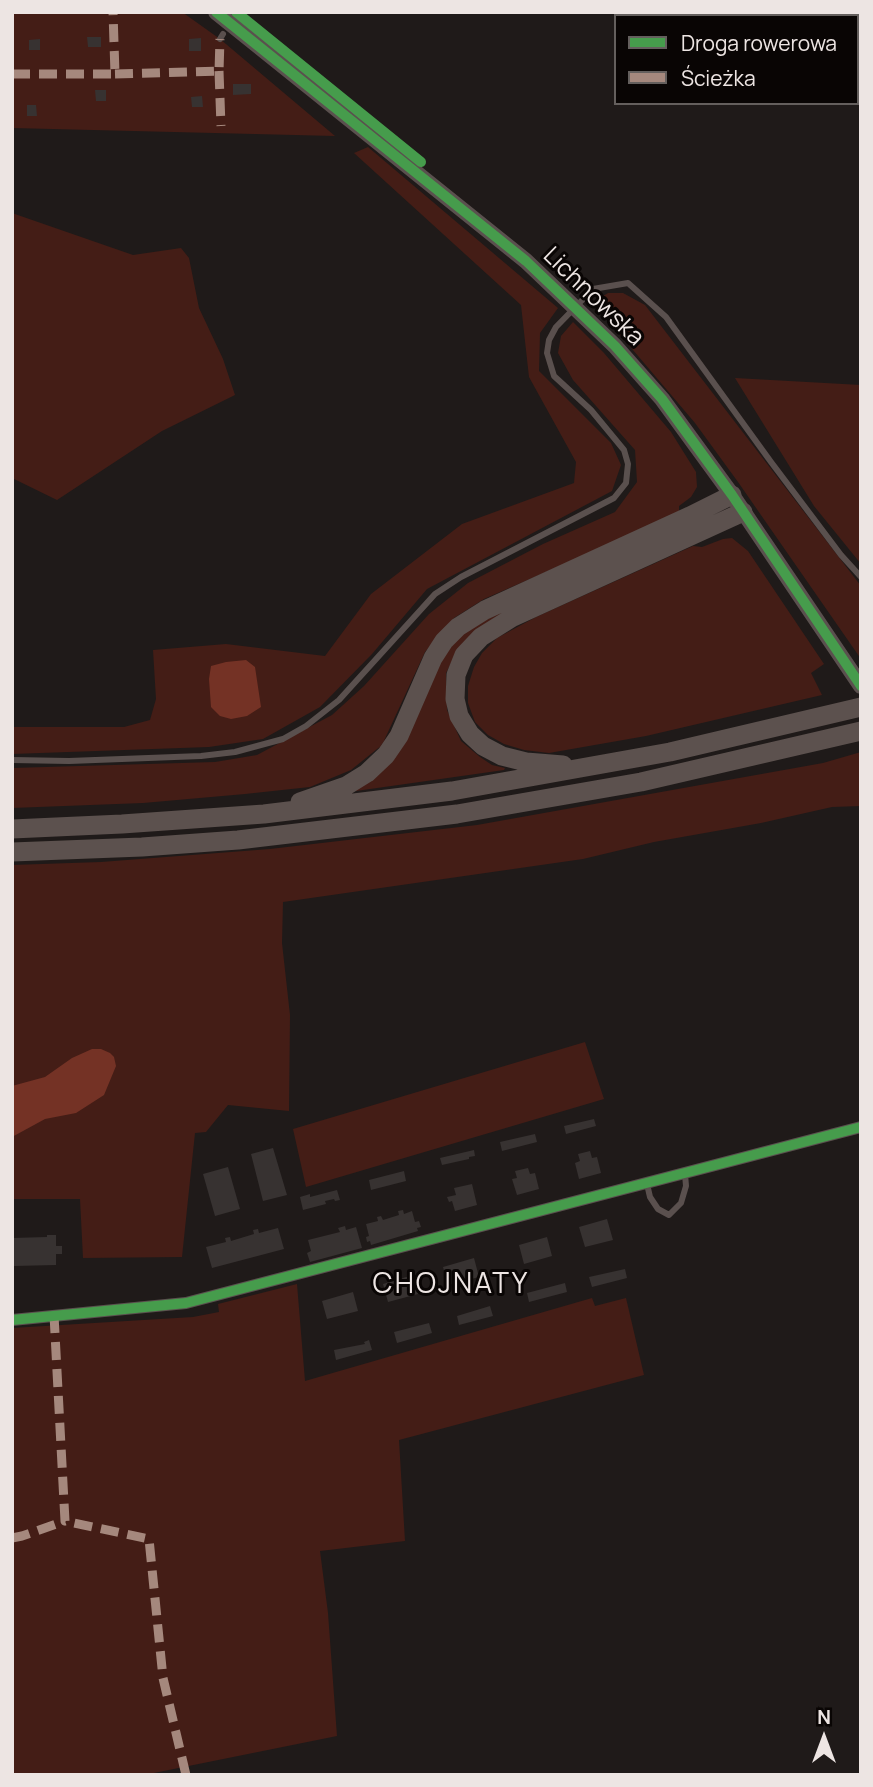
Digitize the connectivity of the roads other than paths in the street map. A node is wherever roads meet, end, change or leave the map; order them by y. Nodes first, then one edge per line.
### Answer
1 (216, 12) edge
2 (575, 306) junction
3 (732, 495) junction
4 (743, 512) junction
5 (861, 577) edge
6 (861, 686) edge
7 (861, 707) edge
8 (861, 732) edge
9 (12, 761) edge
10 (595, 767) junction
11 (264, 814) junction
12 (12, 829) edge
13 (12, 852) edge
14 (861, 1127) edge
15 (685, 1174) junction
16 (648, 1184) junction
17 (12, 1320) edge

1 - 2 street, Lichnowska
2 - 3 street, Lichnowska
2 - 5 lane
2 - 9 lane
3 - 4 street, Lichnowska
3 - 11 main road
4 - 6 street, Lichnowska
4 - 10 main road
7 - 10 main road
8 - 13 main road
10 - 11 main road
11 - 12 main road
14 - 15 street
15 - 16 street
15 - 16 lane
16 - 17 street

